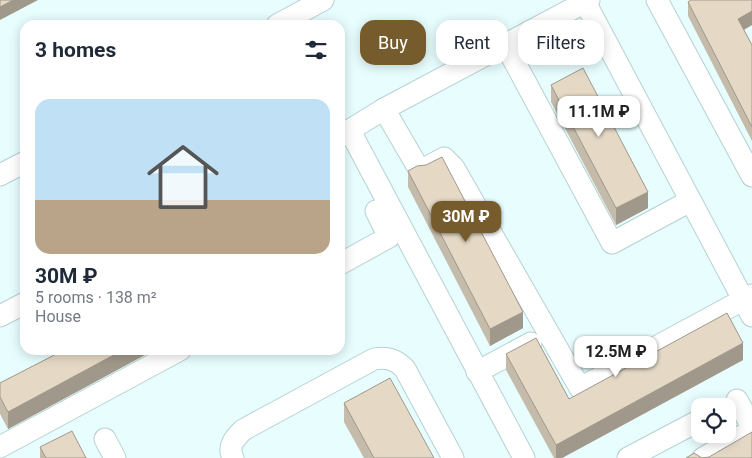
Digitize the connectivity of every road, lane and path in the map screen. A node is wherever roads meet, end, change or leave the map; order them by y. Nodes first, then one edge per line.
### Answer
1 (323, 0) edge
2 (657, 0) edge
3 (587, 1) edge
4 (286, 20) edge
5 (508, 42) edge
6 (508, 50) edge
7 (466, 65) edge
8 (384, 109) junction
9 (345, 134) edge
10 (345, 139) edge
11 (345, 139) edge
12 (20, 165) edge
13 (0, 175) edge
14 (752, 176) edge
15 (690, 201) junction
16 (345, 261) edge
17 (749, 303) edge
18 (20, 306) edge
19 (0, 316) edge
20 (549, 333) junction
21 (171, 355) edge
22 (477, 372) junction
23 (738, 400) edge
24 (691, 425) edge
25 (752, 429) edge
26 (105, 440) dead end
27 (0, 447) edge
28 (115, 458) edge
29 (233, 458) edge
30 (453, 458) edge
31 (524, 458) edge
32 (628, 458) edge
33 (703, 458) edge

1 - 4 street
2 - 14 street
3 - 5 street
3 - 15 street
6 - 15 street
7 - 8 street
8 - 9 street
8 - 20 street
10 - 16 street
11 - 22 street
12 - 13 street
15 - 17 street
17 - 20 street
18 - 19 street
20 - 22 street
21 - 27 street
22 - 31 street
23 - 25 street
24 - 32 street
25 - 33 street
26 - 28 street
29 - 30 street

